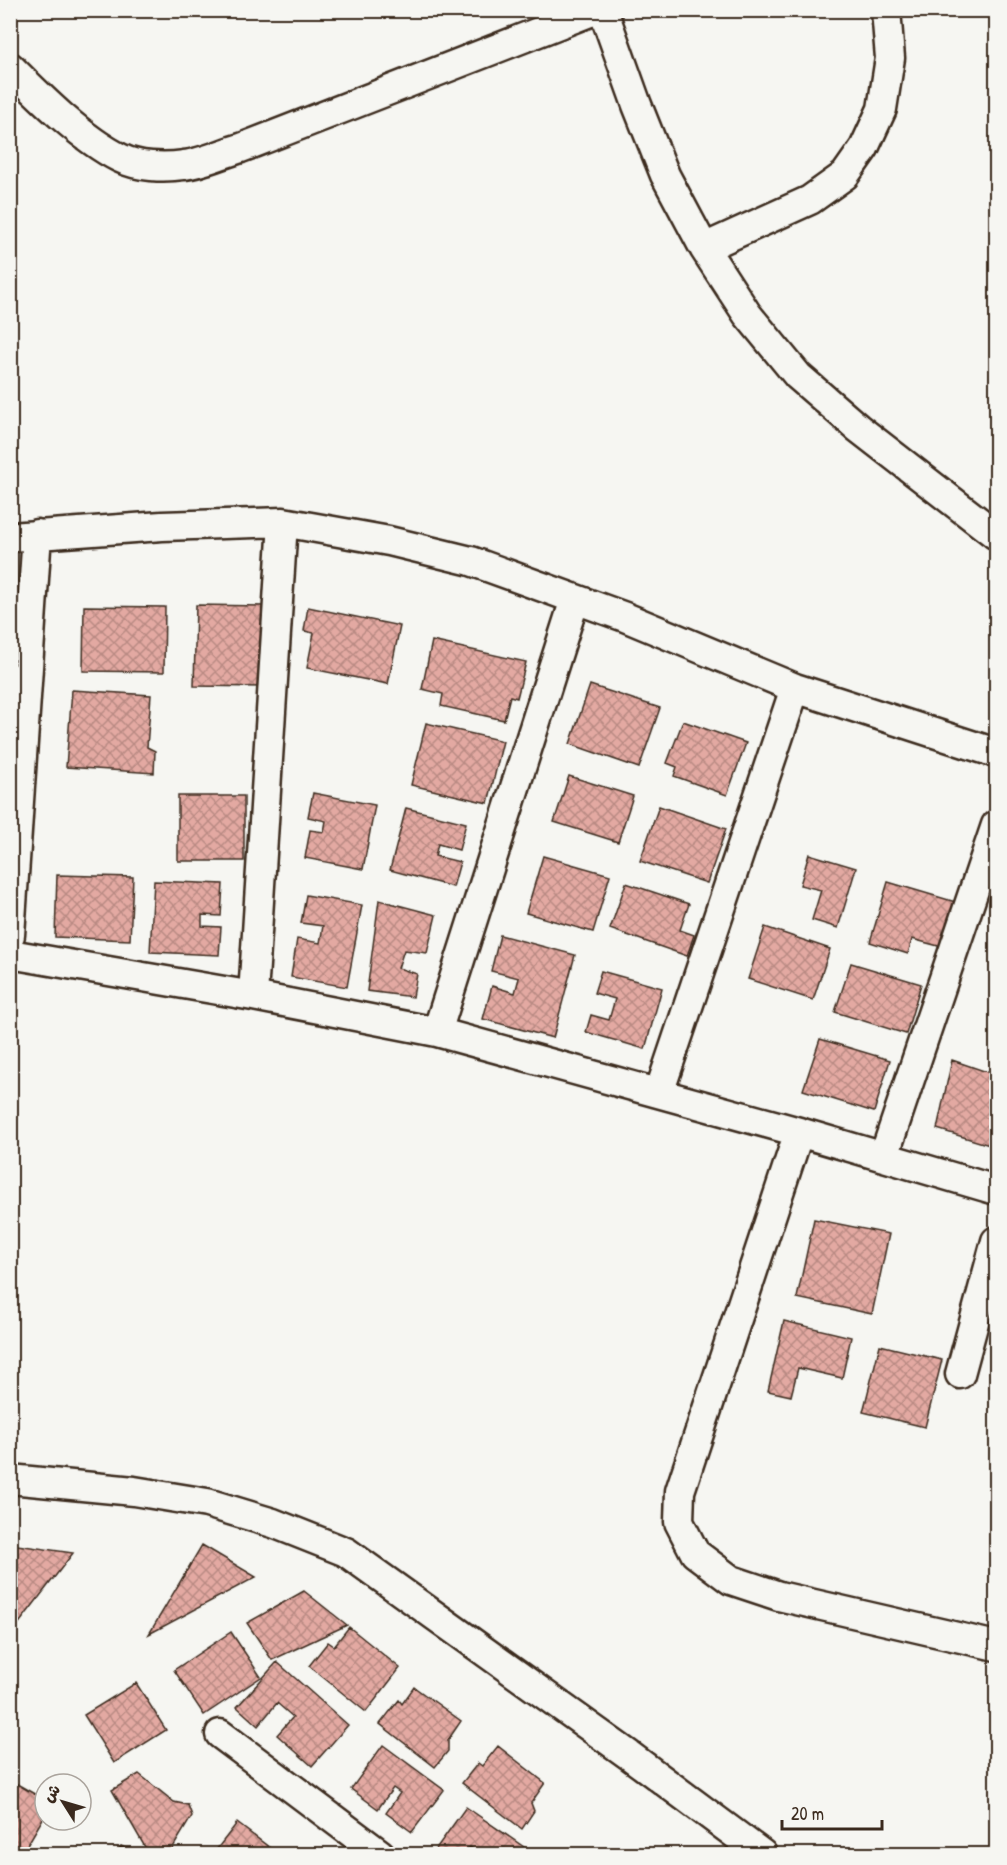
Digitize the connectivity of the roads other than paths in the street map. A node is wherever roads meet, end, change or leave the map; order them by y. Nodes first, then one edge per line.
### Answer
1 (595, 10) edge
2 (603, 10) edge
3 (886, 10) edge
4 (10, 67) edge
5 (704, 248) junction
6 (284, 522) junction
7 (996, 535) edge
8 (24, 536) edge
9 (575, 599) junction
10 (795, 688) junction
11 (996, 753) edge
12 (996, 825) edge
13 (10, 935) edge
14 (10, 954) edge
15 (253, 996) junction
16 (437, 1032) junction
17 (659, 1093) junction
18 (800, 1132) junction
19 (884, 1156) junction
20 (996, 1190) edge
21 (996, 1241) edge
22 (960, 1374) dead end
23 (10, 1479) edge
24 (996, 1646) edge
25 (220, 1734) dead end
26 (380, 1854) edge
27 (762, 1854) edge

1 - 4 street
2 - 5 street
3 - 5 street
5 - 7 street
6 - 8 street
6 - 9 street
6 - 15 street
8 - 13 street
9 - 10 street
9 - 16 street
10 - 11 street
10 - 17 street
12 - 19 street
14 - 15 street
15 - 16 street
16 - 17 street
17 - 18 street
18 - 19 street
18 - 24 street
19 - 20 street
21 - 22 street
23 - 27 street
25 - 26 street

